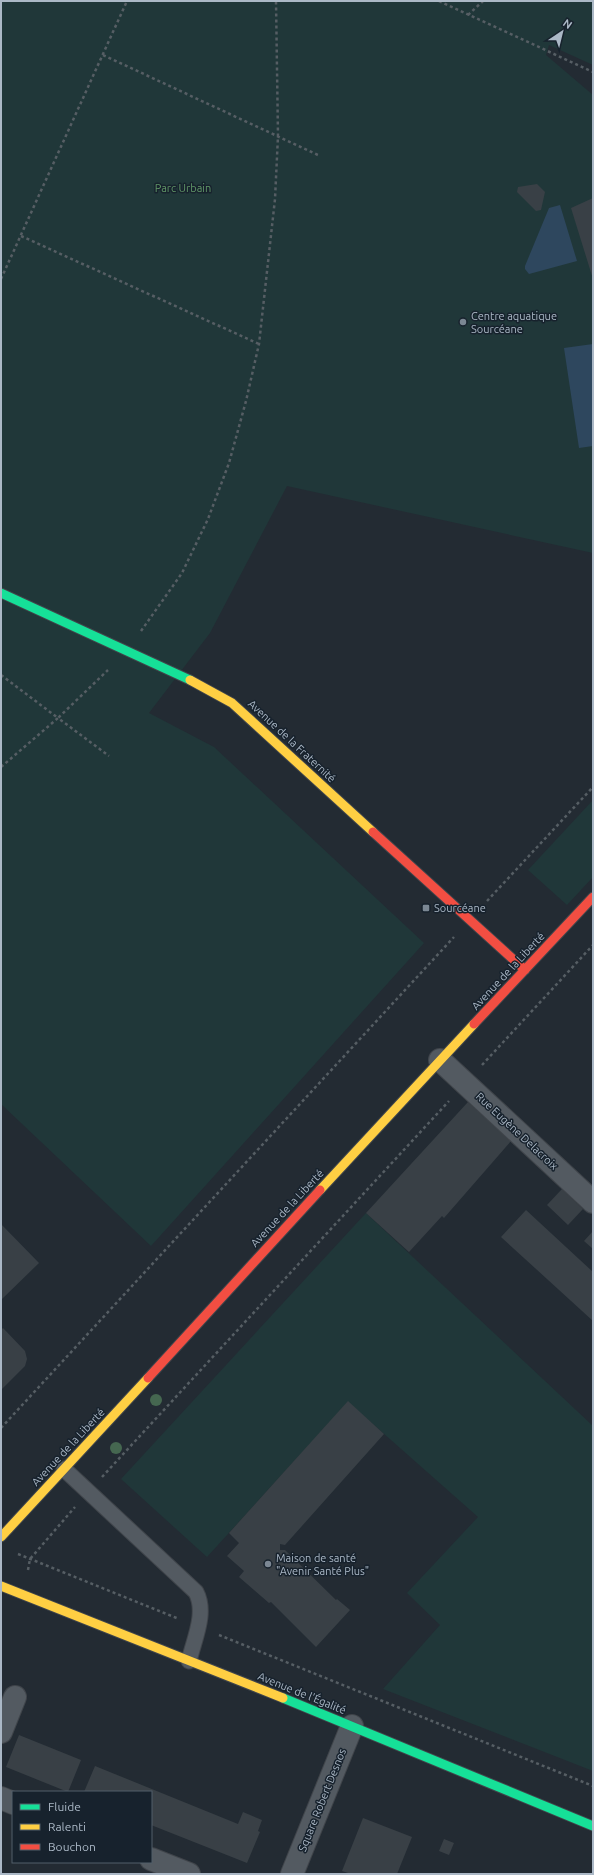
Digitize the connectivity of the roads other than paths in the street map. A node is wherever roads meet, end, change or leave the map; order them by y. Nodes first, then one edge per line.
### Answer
1 (1, 593) edge
2 (593, 897) edge
3 (525, 970) junction
4 (440, 1060) junction
5 (593, 1202) edge
6 (64, 1469) junction
7 (1, 1537) edge
8 (1, 1586) edge
9 (189, 1661) junction
10 (15, 1697) dead end
11 (352, 1726) junction
12 (1, 1732) edge
13 (1, 1798) edge
14 (12, 1803) edge
15 (593, 1826) edge
16 (152, 1858) edge
17 (189, 1874) edge
18 (292, 1874) edge

1 - 3 street, Avenue de la Fraternité
2 - 3 street, Avenue de la Liberté
3 - 4 street, Avenue de la Liberté
4 - 5 street, Rue Eugène Delacroix
4 - 6 street, Avenue de la Liberté
6 - 7 street, Avenue de la Liberté
6 - 9 lane
8 - 9 street, Avenue de l'Égalité
9 - 11 street, Avenue de l'Égalité
10 - 12 street
11 - 15 street, Avenue de l'Égalité
11 - 18 street, Square Robert Desnos
13 - 14 street
16 - 17 street

